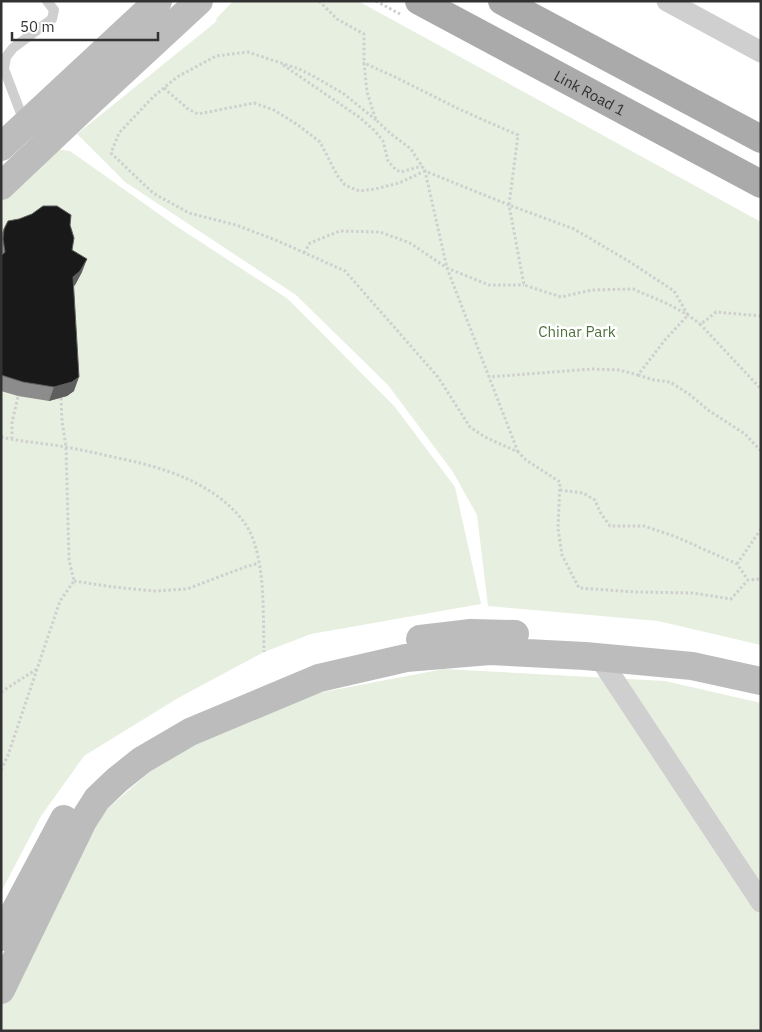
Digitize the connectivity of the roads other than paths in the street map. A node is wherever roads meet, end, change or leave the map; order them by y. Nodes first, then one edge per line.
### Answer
1 (47, 1) edge
2 (158, 1) edge
3 (199, 1) edge
4 (419, 1) edge
5 (502, 1) edge
6 (667, 1) edge
7 (761, 52) edge
8 (25, 125) junction
9 (761, 139) edge
10 (1, 147) edge
11 (761, 184) edge
12 (1, 186) edge
13 (599, 657) junction
14 (761, 665) edge
15 (761, 681) edge
16 (761, 902) edge
17 (1, 937) edge
18 (1, 990) edge

1 - 8 lane
2 - 8 street
3 - 12 street
4 - 11 main road, Link Road 1
5 - 9 main road
6 - 7 street
8 - 10 street
13 - 15 street
13 - 16 street
13 - 18 street
14 - 17 street

